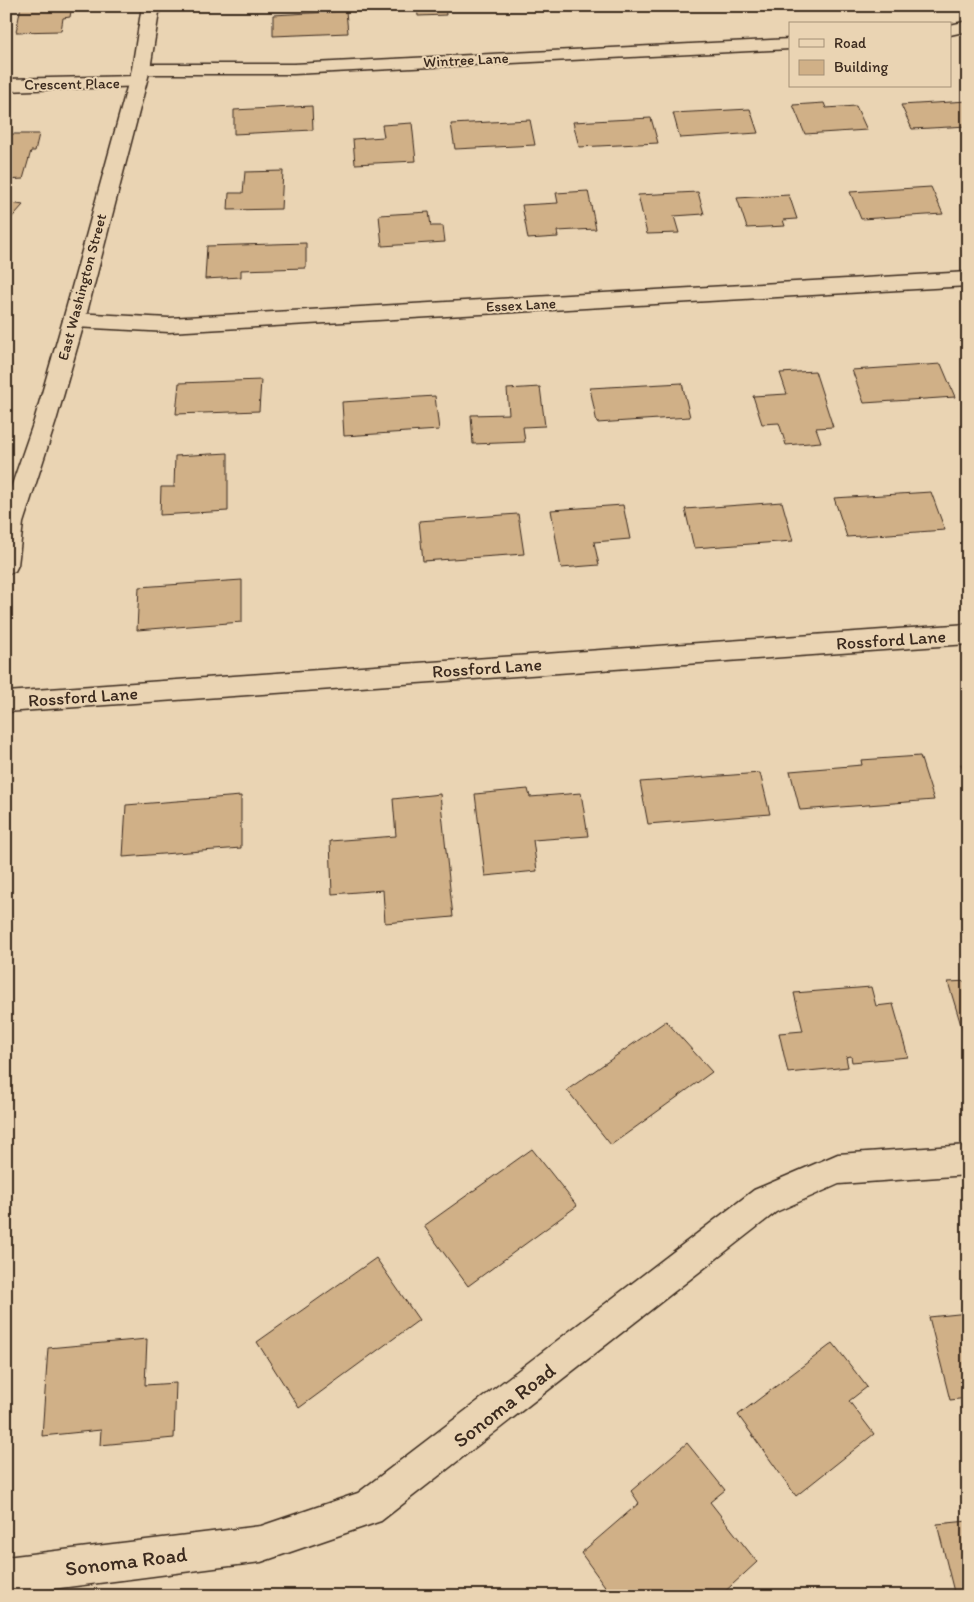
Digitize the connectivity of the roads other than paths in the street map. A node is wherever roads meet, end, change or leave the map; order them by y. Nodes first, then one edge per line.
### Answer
1 (151, 6) edge
2 (968, 26) edge
3 (952, 30) edge
4 (789, 44) edge
5 (139, 76) junction
6 (6, 85) edge
7 (968, 279) edge
8 (74, 320) junction
9 (8, 523) edge
10 (6, 565) edge
11 (968, 634) edge
12 (6, 702) edge
13 (968, 1160) edge
14 (6, 1576) edge

1 - 5 street, East Washington Street
2 - 3 street
4 - 5 street, Wintree Lane
5 - 6 street, Crescent Place
5 - 8 street, East Washington Street
7 - 8 street, Essex Lane
8 - 9 street, East Washington Street
9 - 10 street, East Washington Street
11 - 12 street, Rossford Lane
13 - 14 street, Sonoma Road

